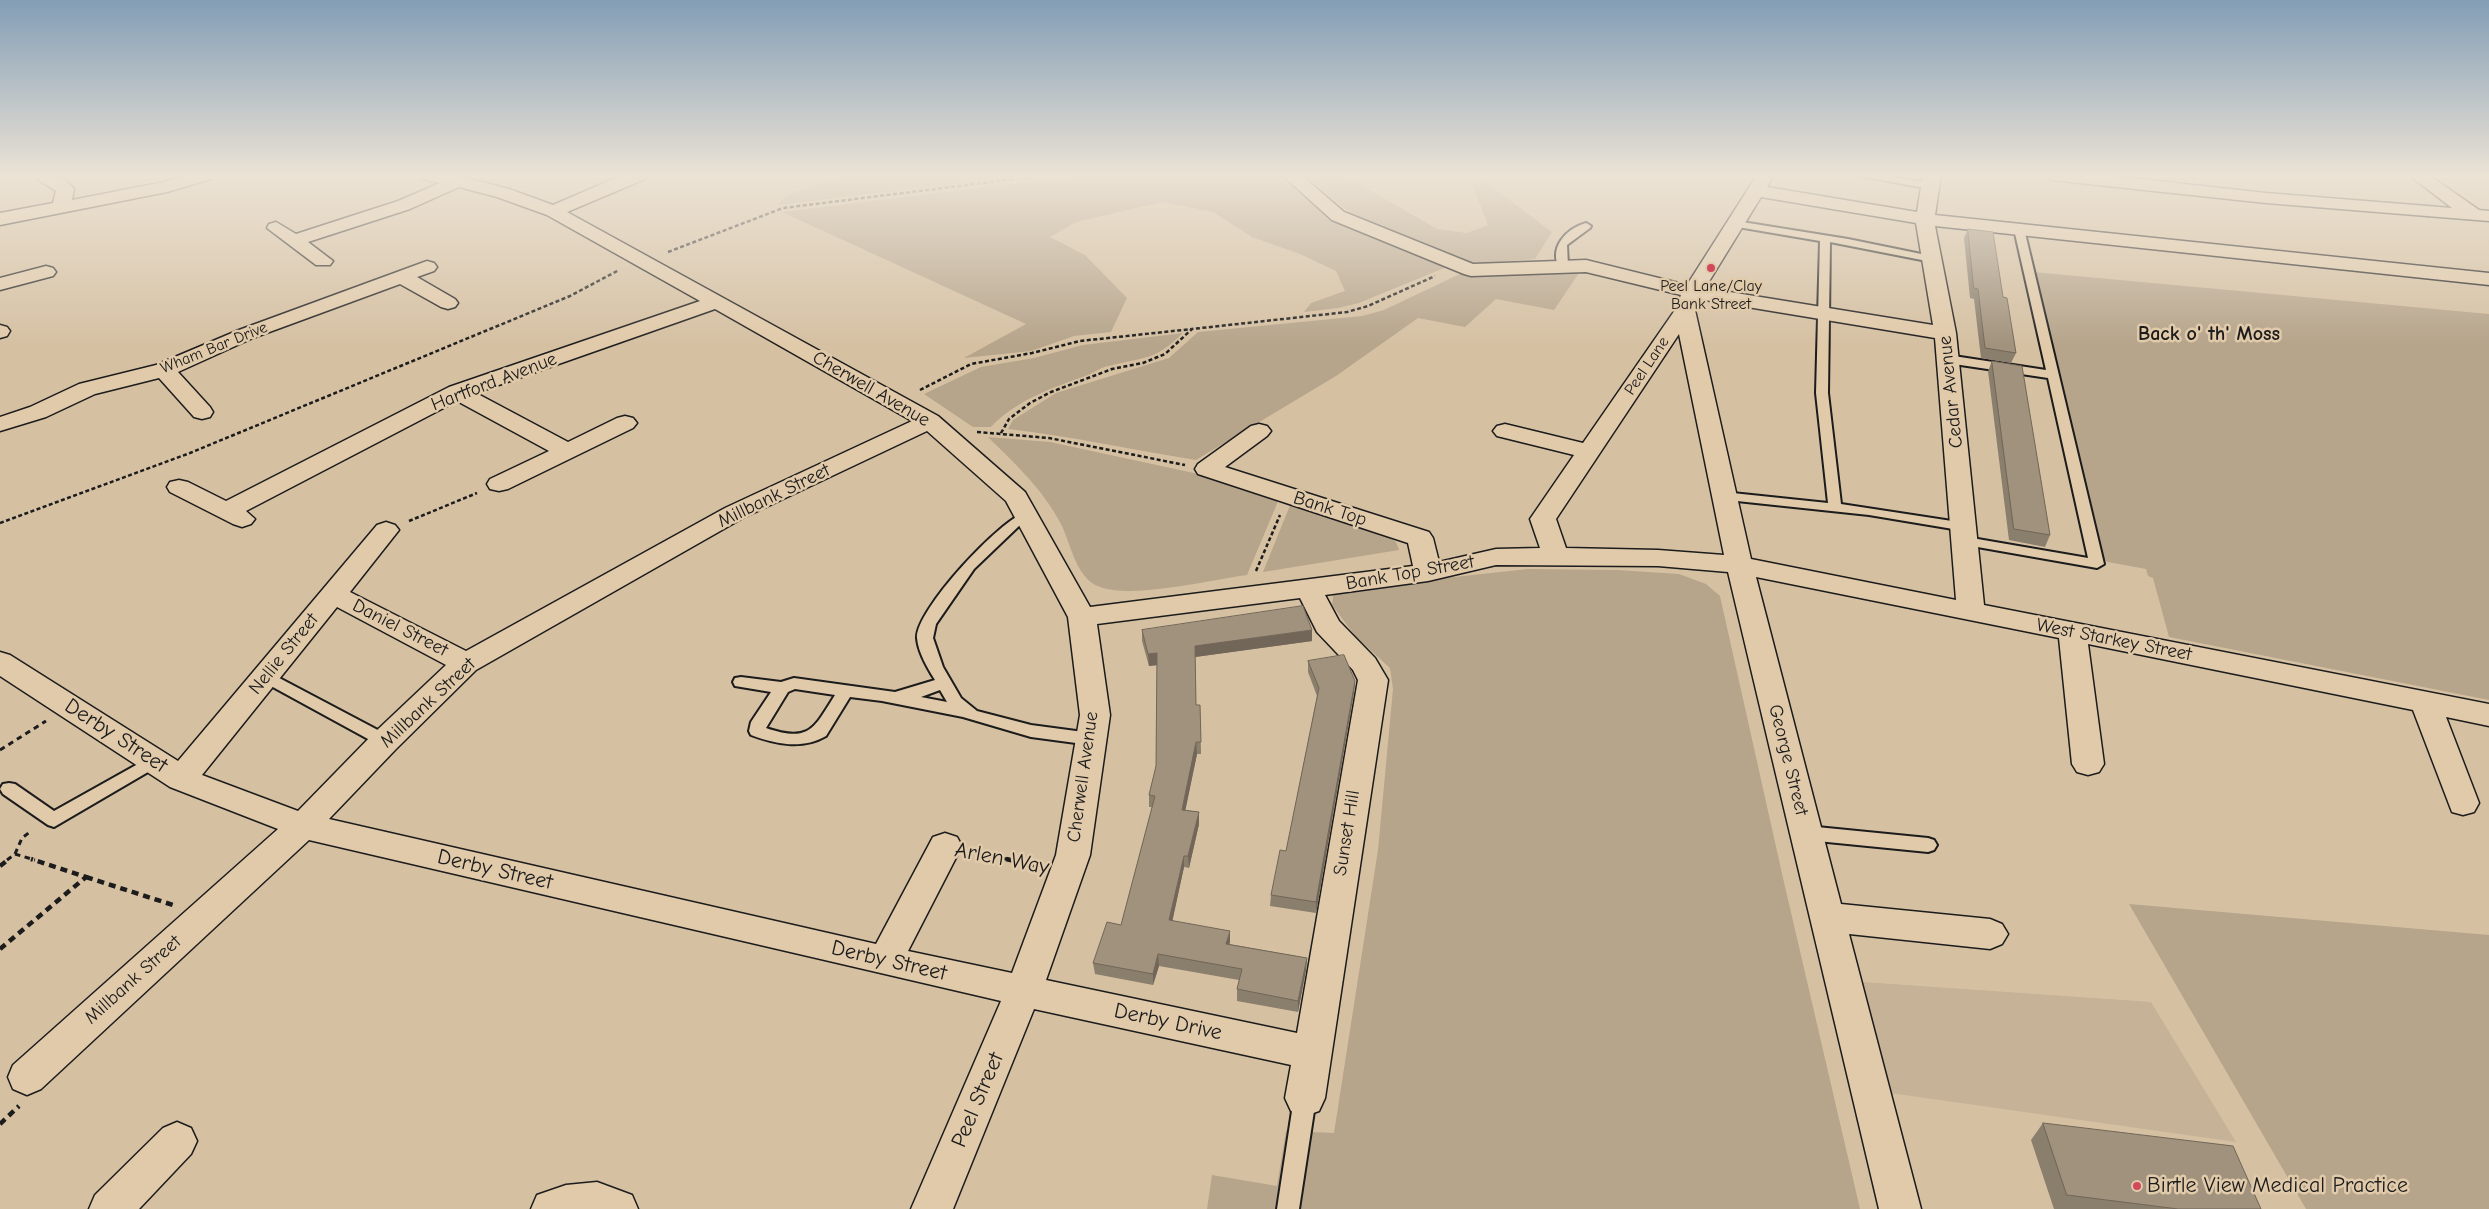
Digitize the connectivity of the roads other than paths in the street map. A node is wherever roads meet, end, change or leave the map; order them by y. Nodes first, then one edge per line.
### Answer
1 (281, 231) edge
2 (322, 231) edge
3 (590, 231) edge
4 (1376, 231) edge
5 (1578, 231) edge
6 (1731, 231) edge
7 (1783, 231) edge
8 (1927, 231) edge
9 (2020, 231) edge
10 (2042, 231) edge
11 (1825, 238) junction
12 (295, 240) junction
13 (1932, 259) junction
14 (323, 261) dead end
15 (1563, 266) junction
16 (426, 267) dead end
17 (46, 272) dead end
18 (402, 277) junction
19 (2489, 279) edge
20 (0, 284) edge
21 (1688, 301) junction
22 (716, 302) junction
23 (448, 303) dead end
24 (1824, 314) junction
25 (1945, 333) junction
26 (1948, 359) junction
27 (164, 370) junction
28 (2053, 374) junction
29 (457, 392) junction
30 (202, 412) dead end
31 (625, 423) dead end
32 (0, 424) edge
33 (937, 427) junction
34 (1259, 431) dead end
35 (1504, 431) dead end
36 (566, 450) junction
37 (1590, 452) junction
38 (499, 484) road end
39 (179, 486) dead end
40 (1723, 496) junction
41 (1835, 508) junction
42 (1027, 516) junction
43 (386, 530) road end
44 (1965, 534) junction
45 (1556, 556) junction
46 (1739, 565) junction
47 (1428, 574) junction
48 (1309, 589) junction
49 (333, 594) junction
50 (1971, 611) junction
51 (1082, 617) junction
52 (2072, 632) junction
53 (466, 662) junction
54 (6, 673) edge
55 (266, 676) junction
56 (741, 682) dead end
57 (944, 683) junction
58 (782, 688) junction
59 (846, 691) junction
60 (882, 695) junction
61 (2425, 702) junction
62 (967, 712) junction
63 (2489, 715) edge
64 (1091, 739) junction
65 (385, 741) junction
66 (154, 761) junction
67 (2088, 764) dead end
68 (181, 778) junction
69 (9, 789) dead end
70 (2463, 803) dead end
71 (303, 826) junction
72 (1807, 833) junction
73 (1928, 845) dead end
74 (945, 846) road end
75 (1828, 917) junction
76 (1990, 934) dead end
77 (885, 961) junction
78 (1023, 992) junction
79 (1313, 1053) junction
80 (28, 1077) dead end
81 (1305, 1098) joint
82 (177, 1141) dead end
83 (110, 1209) edge
84 (552, 1209) edge
85 (617, 1209) edge
86 (932, 1209) edge
87 (1288, 1209) edge
88 (1900, 1209) edge

1 - 12 street
2 - 12 street
3 - 22 street, Cherwell Avenue
4 - 15 street
5 - 15 lane
6 - 21 street, Peel Lane
7 - 11 lane
8 - 13 street, Cedar Avenue
9 - 28 lane
10 - 19 street
11 - 13 lane
11 - 24 lane
12 - 14 street
13 - 25 street, Cedar Avenue
15 - 21 street
16 - 18 street, Wham Bar Drive
17 - 20 street
18 - 23 street
18 - 27 street, Wham Bar Drive
21 - 24 street
21 - 37 street, Peel Lane
21 - 40 street, George Street
22 - 29 street, Hartford Avenue
22 - 33 street, Cherwell Avenue
24 - 25 street
24 - 41 lane
25 - 26 street, Cedar Avenue
26 - 28 lane
26 - 44 street, Cedar Avenue
27 - 30 street
27 - 32 street, Wham Bar Drive
28 - 44 lane
29 - 36 street
29 - 39 street, Hartford Avenue
31 - 36 street
33 - 42 street, Cherwell Avenue
33 - 53 street, Millbank Street
34 - 47 street, Bank Top
35 - 37 street
36 - 38 street
37 - 45 street, Peel Lane
40 - 41 lane
40 - 46 street, George Street
41 - 44 lane
42 - 51 street, Cherwell Avenue
42 - 57 lane
43 - 49 street, Nellie Street
44 - 50 street, Cedar Avenue
45 - 46 street, Bank Top Street
45 - 47 street, Bank Top Street
46 - 50 street, West Starkey Street
46 - 72 street, George Street
47 - 48 street, Bank Top Street
48 - 51 street, Bank Top Street
48 - 79 street, Sunset Hill
49 - 53 street, Daniel Street
49 - 55 street, Nellie Street
50 - 52 street, West Starkey Street
51 - 64 street, Cherwell Avenue
52 - 61 street, West Starkey Street
52 - 67 street
53 - 65 street, Millbank Street
54 - 66 street, Derby Street
55 - 65 lane
55 - 68 street, Nellie Street
56 - 58 lane
57 - 60 lane
57 - 62 lane
58 - 59 lane
58 - 59 lane
59 - 60 lane
60 - 62 lane
61 - 63 street, West Starkey Street
61 - 70 street
62 - 64 lane
64 - 78 street, Cherwell Avenue
65 - 71 street, Millbank Street
66 - 68 street, Derby Street
66 - 69 lane
68 - 71 street, Derby Street
71 - 77 street, Derby Street
71 - 80 street, Millbank Street
72 - 73 lane
72 - 75 street, George Street
74 - 77 street, Arlen Way
75 - 76 street
75 - 88 street, George Street
77 - 78 street, Derby Street
78 - 79 street, Derby Drive
78 - 86 street, Peel Street
79 - 81 street, Sunset Hill
81 - 87 lane
82 - 83 street
84 - 85 street

